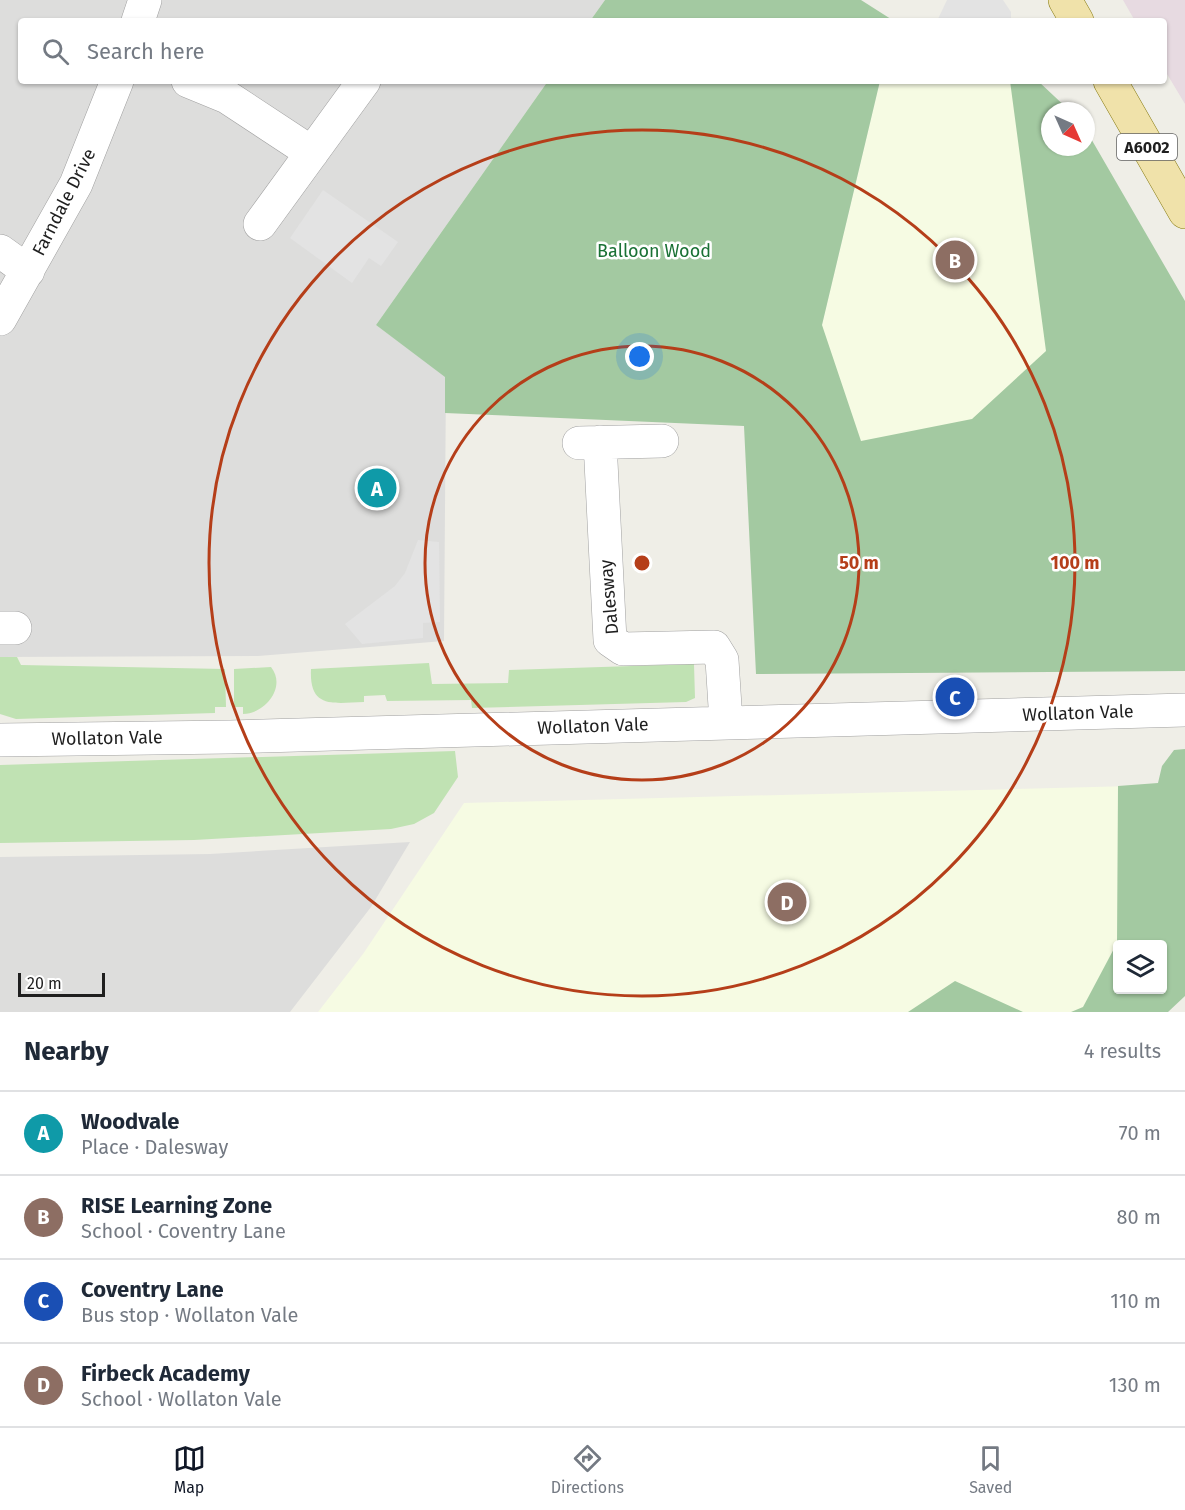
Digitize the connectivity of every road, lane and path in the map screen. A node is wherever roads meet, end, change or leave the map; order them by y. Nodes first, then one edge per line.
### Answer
1 (145, 0) edge
2 (1065, 0) edge
3 (139, 18) edge
4 (1075, 18) edge
5 (116, 84) edge
6 (195, 84) edge
7 (362, 84) edge
8 (1112, 84) edge
9 (312, 153) junction
10 (1185, 212) edge
11 (260, 224) dead end
12 (0, 251) edge
13 (28, 271) junction
14 (0, 319) edge
15 (662, 441) dead end
16 (1185, 711) edge
17 (726, 722) junction
18 (0, 740) edge

1 - 3 street
2 - 4 main road
5 - 13 street, Farndale Drive
6 - 9 street
7 - 9 street
8 - 10 main road, A6002
9 - 11 street
12 - 13 street
13 - 14 street, Farndale Drive
15 - 17 street, Dalesway
16 - 17 street, Wollaton Vale
17 - 18 street, Wollaton Vale

